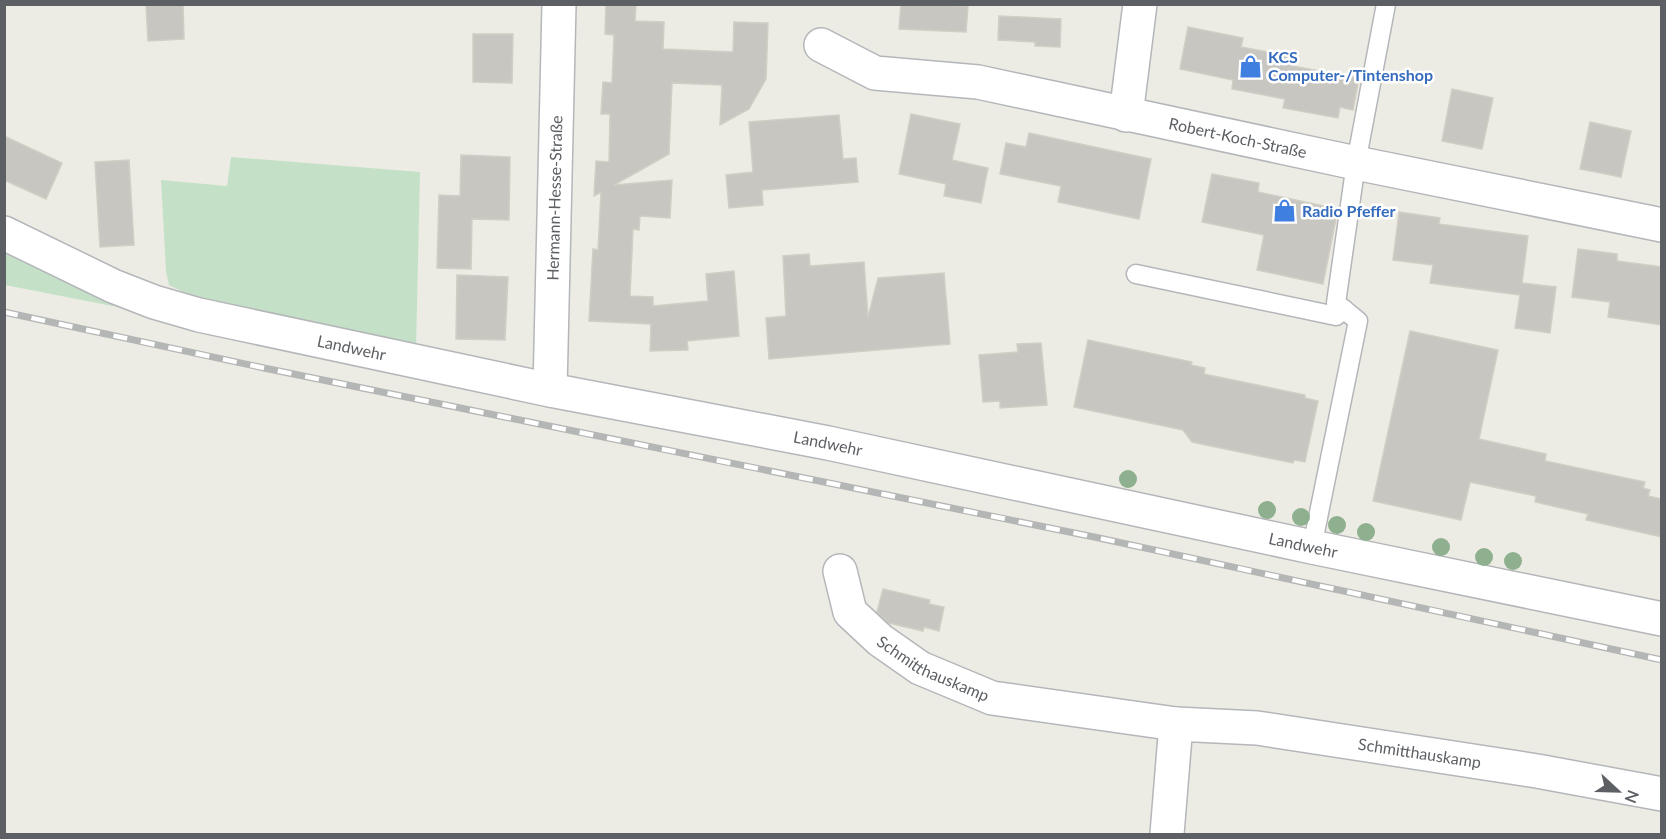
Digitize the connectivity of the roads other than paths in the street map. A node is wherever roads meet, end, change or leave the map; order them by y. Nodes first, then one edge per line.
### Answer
1 (559, 4) edge
2 (1140, 4) edge
3 (1386, 4) edge
4 (821, 45) dead end
5 (1126, 115) junction
6 (1356, 163) junction
7 (1662, 225) edge
8 (4, 233) edge
9 (1136, 274) dead end
10 (1344, 309) junction
11 (550, 390) junction
12 (1312, 547) junction
13 (840, 571) dead end
14 (1662, 619) edge
15 (1176, 724) junction
16 (1662, 794) edge
17 (1167, 834) edge

1 - 11 street, Hermann-Hesse-Straße
2 - 5 street
3 - 6 lane
4 - 5 street, Robert-Koch-Straße
5 - 6 street, Robert-Koch-Straße
6 - 7 street, Robert-Koch-Straße
6 - 10 lane
8 - 11 street, Landwehr
9 - 10 lane
10 - 12 lane
11 - 12 street, Landwehr
12 - 14 street, Landwehr
13 - 15 street, Schmitthauskamp
15 - 16 street, Schmitthauskamp
15 - 17 street

